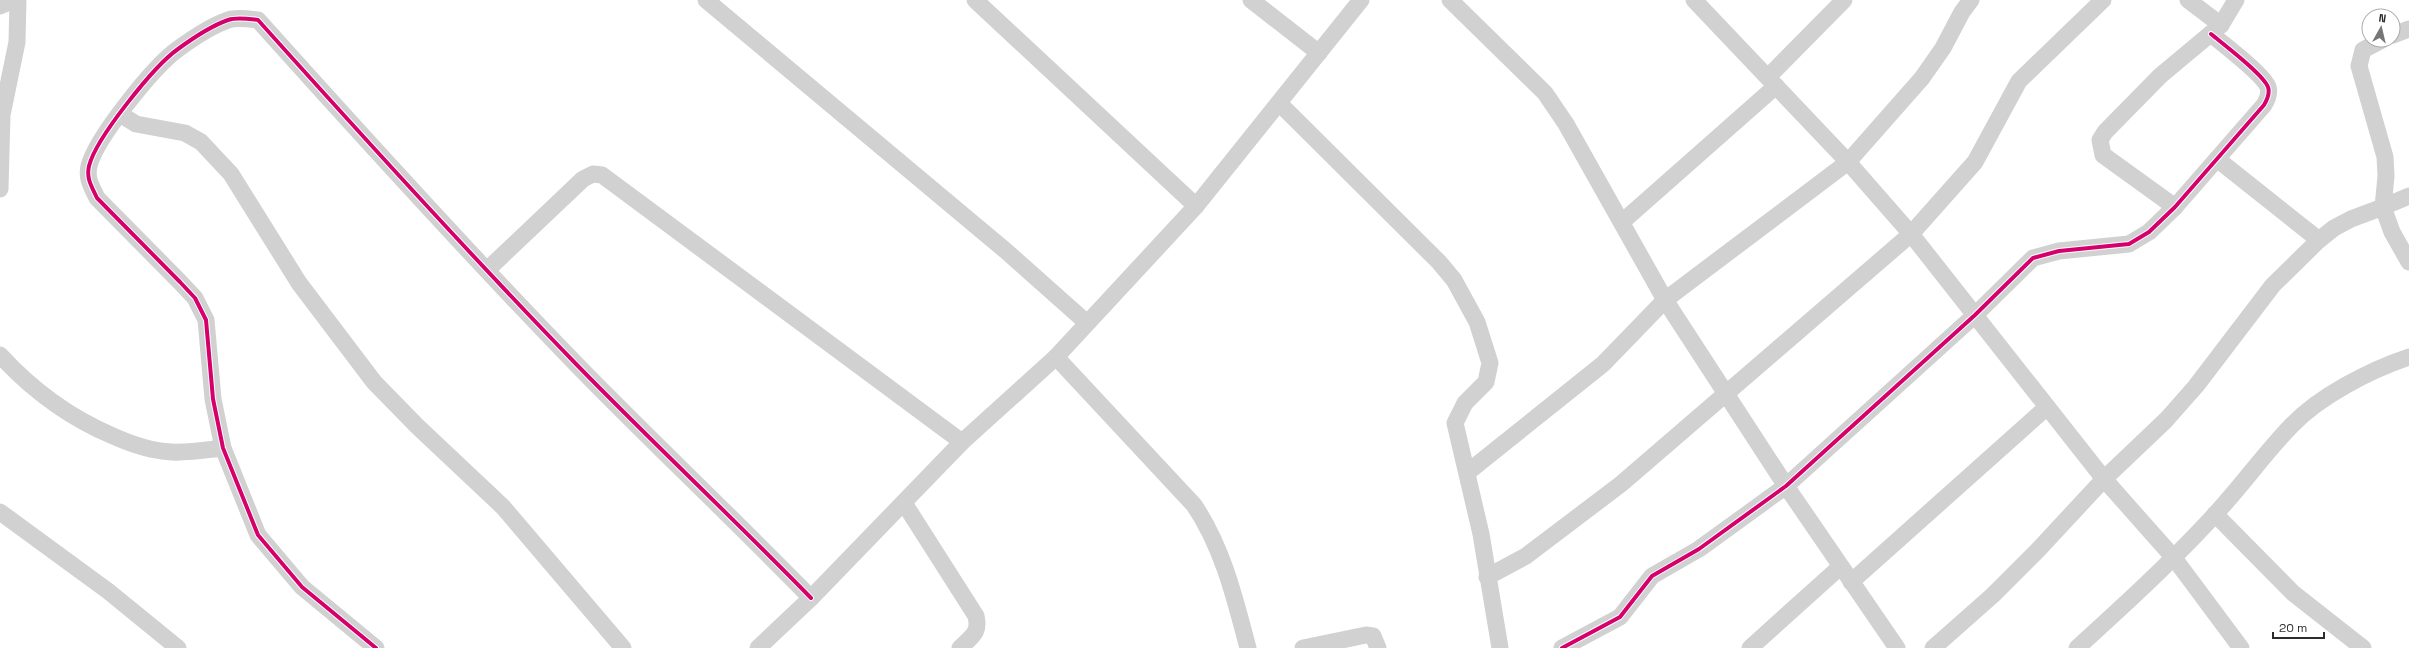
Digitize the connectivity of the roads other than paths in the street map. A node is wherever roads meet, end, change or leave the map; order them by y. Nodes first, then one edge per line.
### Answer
1 (14, 0) edge
2 (18, 0) edge
3 (706, 0) edge
4 (975, 0) edge
5 (1251, 0) edge
6 (1361, 0) edge
7 (1450, 0) edge
8 (1694, 0) edge
9 (1844, 0) edge
10 (1971, 0) edge
11 (2103, 0) edge
12 (2188, 0) edge
13 (2236, 0) edge
14 (0, 6) edge
15 (2216, 29) junction
16 (2367, 48) edge
17 (1319, 53) junction
18 (1772, 82) junction
19 (1279, 103) junction
20 (120, 114) junction
21 (2217, 159) junction
22 (1848, 162) junction
23 (0, 189) edge
24 (2409, 196) edge
25 (1196, 206) junction
26 (2383, 207) junction
27 (2175, 208) junction
28 (1622, 222) junction
29 (1911, 234) junction
30 (2319, 240) junction
31 (2409, 262) edge
32 (488, 270) junction
33 (1665, 300) junction
34 (1975, 315) junction
35 (1087, 323) junction
36 (0, 355) edge
37 (1056, 357) junction
38 (2409, 357) edge
39 (1725, 392) junction
40 (2047, 407) junction
41 (962, 442) junction
42 (223, 448) junction
43 (1468, 472) junction
44 (2104, 479) junction
45 (1786, 486) junction
46 (904, 503) junction
47 (0, 512) edge
48 (2215, 514) junction
49 (2174, 558) junction
50 (1840, 567) junction
51 (1487, 577) junction
52 (1851, 582) junction
53 (811, 598) junction
54 (178, 648) edge
55 (376, 648) edge
56 (623, 648) edge
57 (758, 648) edge
58 (960, 648) edge
59 (1248, 648) edge
60 (1303, 648) edge
61 (1378, 648) edge
62 (1500, 648) edge
63 (1562, 648) edge
64 (1750, 648) edge
65 (1897, 648) edge
66 (1933, 648) edge
67 (2078, 648) edge
68 (2241, 648) edge
69 (2363, 648) edge

1 - 14 street
2 - 23 street
3 - 35 street
4 - 25 street
5 - 17 street
6 - 17 street
7 - 28 street
8 - 18 street
9 - 18 street
10 - 22 street
11 - 29 street
12 - 15 street
13 - 15 street
15 - 21 street
15 - 27 street
16 - 26 street
17 - 19 street
18 - 22 street
18 - 28 street
19 - 25 street
19 - 43 street
20 - 32 street
20 - 42 street
20 - 56 street
21 - 27 street
21 - 30 street
22 - 29 street
22 - 33 street
24 - 26 street
25 - 35 street
26 - 30 street
26 - 31 street
27 - 34 street
28 - 33 street
29 - 34 street
29 - 39 street
30 - 44 street
32 - 41 street
32 - 53 street
33 - 39 street
33 - 43 street
34 - 40 street
34 - 45 street
35 - 37 street
36 - 42 street
37 - 41 street
37 - 59 street
38 - 48 street
39 - 45 street
39 - 51 street
40 - 44 street
40 - 52 street
41 - 46 street
42 - 55 street
43 - 51 street
44 - 49 street
44 - 66 street
45 - 50 street
45 - 63 street
46 - 53 street
46 - 58 street
47 - 54 street
48 - 49 street
48 - 69 street
49 - 67 street
49 - 68 street
50 - 52 street
50 - 64 street
51 - 62 street
52 - 65 street
53 - 57 street
60 - 61 street

